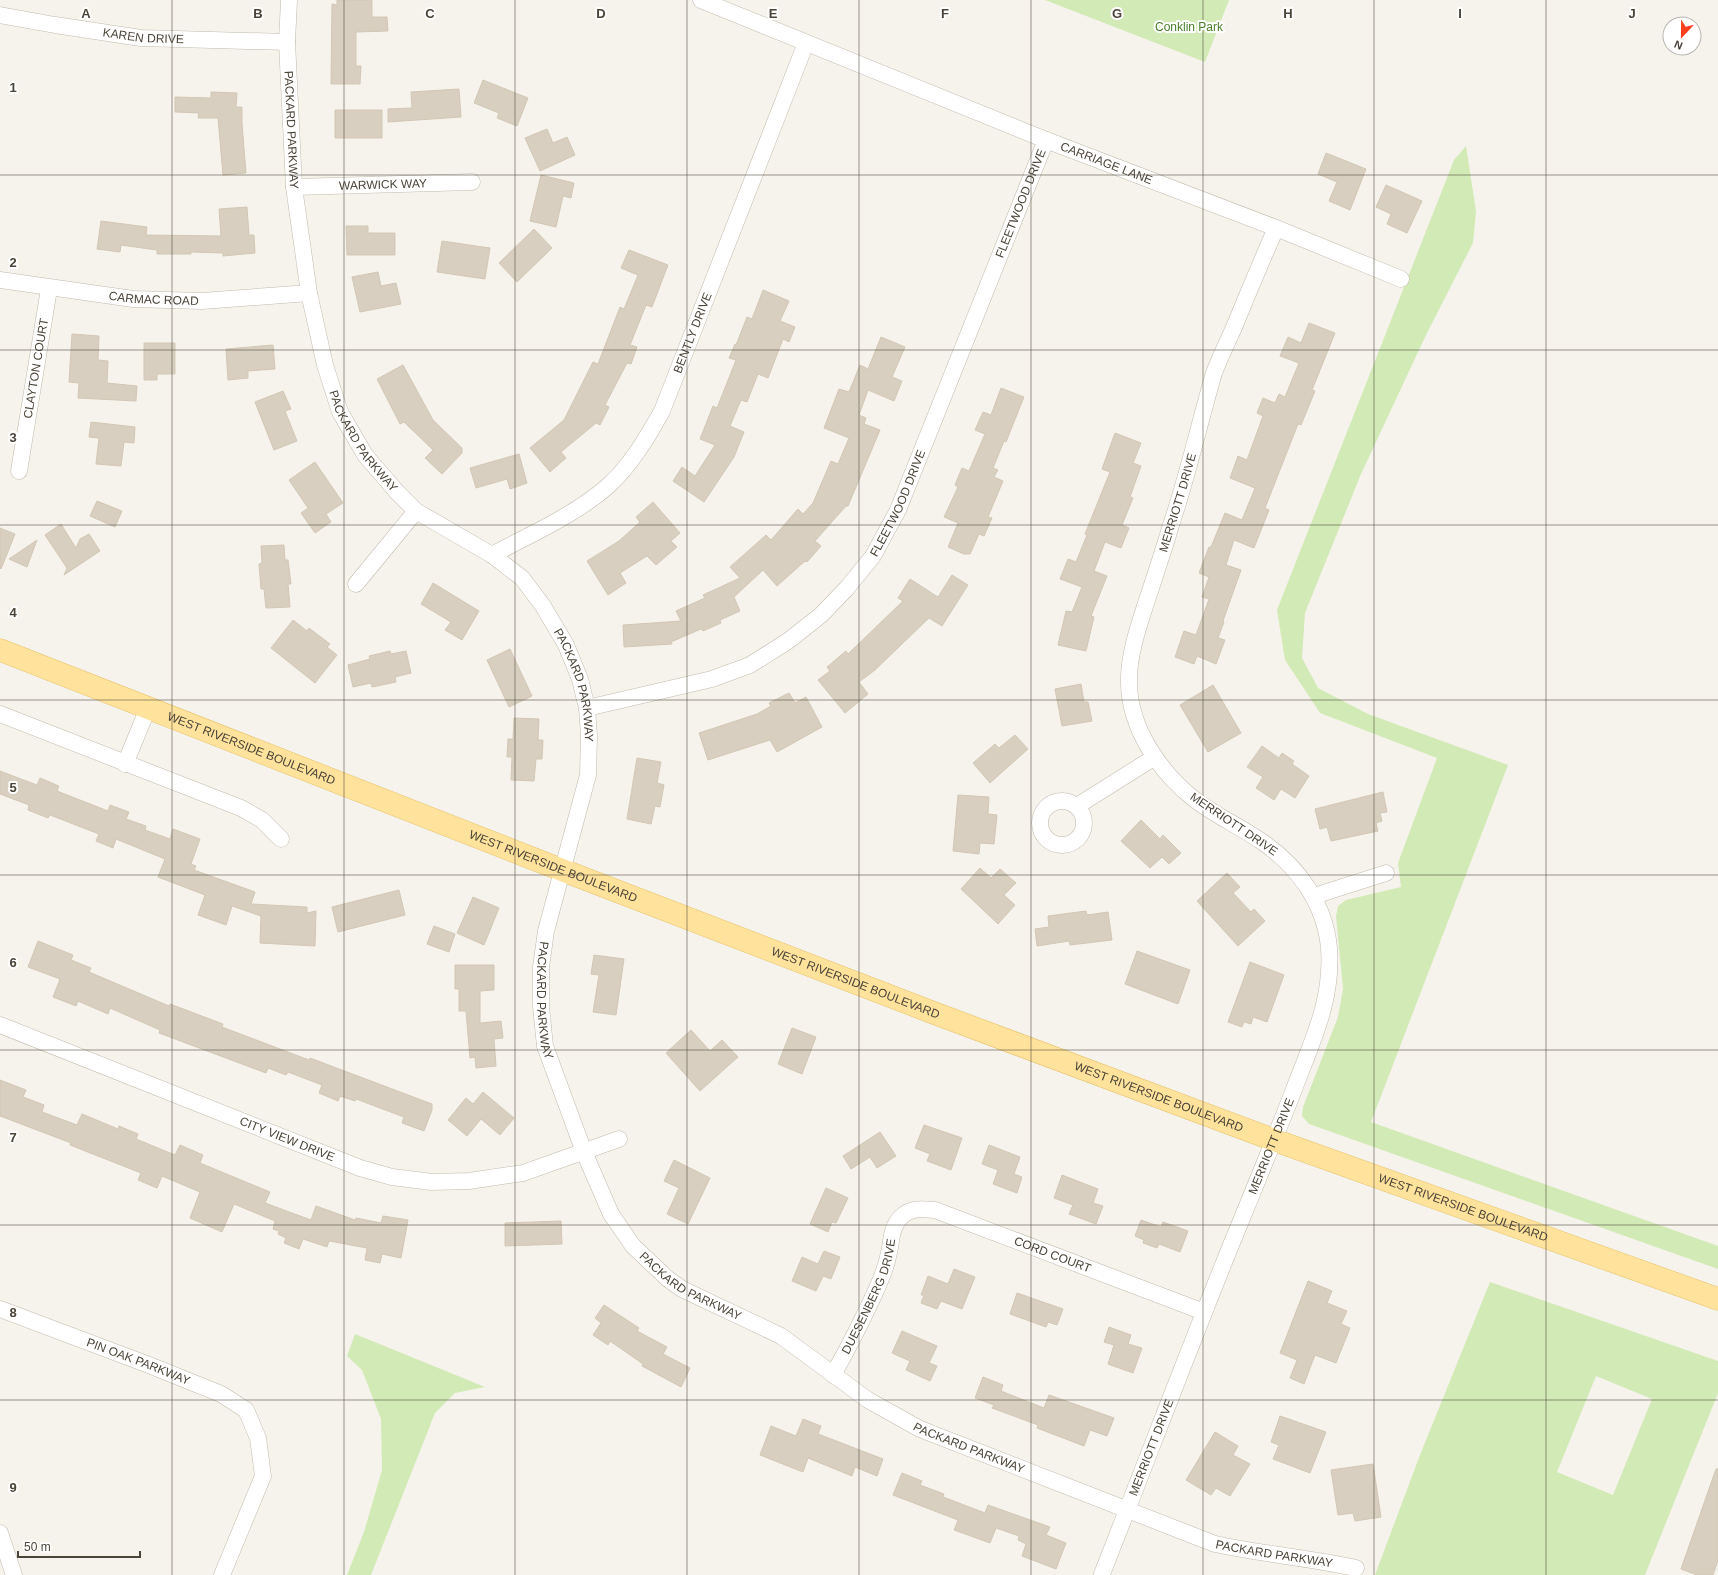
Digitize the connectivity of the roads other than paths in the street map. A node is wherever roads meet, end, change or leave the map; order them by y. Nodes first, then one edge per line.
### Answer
1 (288, 0) edge
2 (701, 0) edge
3 (0, 15) edge
4 (287, 42) junction
5 (806, 43) junction
6 (1046, 140) junction
7 (472, 182) dead end
8 (294, 187) junction
9 (1276, 228) junction
10 (1401, 279) dead end
11 (0, 280) edge
12 (49, 289) junction
13 (309, 294) junction
14 (19, 471) dead end
15 (416, 511) junction
16 (492, 555) junction
17 (356, 584) dead end
18 (0, 650) edge
19 (148, 708) junction
20 (587, 708) junction
21 (0, 714) edge
22 (1155, 757) junction
23 (125, 764) junction
24 (1076, 806) dead end
25 (282, 839) dead end
26 (562, 870) junction
27 (1386, 873) dead end
28 (1314, 896) junction
29 (0, 1025) edge
30 (619, 1139) dead end
31 (1274, 1140) junction
32 (584, 1152) junction
33 (901, 1217) joint
34 (1718, 1299) edge
35 (0, 1310) edge
36 (1204, 1312) junction
37 (833, 1375) junction
38 (1128, 1509) junction
39 (0, 1533) edge
40 (1356, 1568) dead end
41 (1102, 1574) edge
42 (14, 1575) edge
43 (222, 1575) edge

1 - 4 street, PACKARD PARKWAY
2 - 5 street, CARRIAGE LANE
3 - 4 street, KAREN DRIVE
4 - 8 street, PACKARD PARKWAY
5 - 6 street, CARRIAGE LANE
5 - 16 street, BENTLY DRIVE
6 - 9 street, CARRIAGE LANE
6 - 20 street, FLEETWOOD DRIVE
7 - 8 street, WARWICK WAY
8 - 13 street, PACKARD PARKWAY
9 - 10 street, CARRIAGE LANE
9 - 22 street, MERRIOTT DRIVE
11 - 12 street, CARMAC ROAD
12 - 13 street, CARMAC ROAD
12 - 14 street, CLAYTON COURT
13 - 15 street, PACKARD PARKWAY
15 - 16 street, PACKARD PARKWAY
15 - 17 street
16 - 20 street, PACKARD PARKWAY
18 - 19 main road, WEST RIVERSIDE BOULEVARD
19 - 23 street
19 - 26 main road, WEST RIVERSIDE BOULEVARD
20 - 26 street, PACKARD PARKWAY
21 - 23 street
22 - 24 street
22 - 28 street, MERRIOTT DRIVE
23 - 25 street
26 - 31 main road, WEST RIVERSIDE BOULEVARD
26 - 32 street, PACKARD PARKWAY
27 - 28 street
28 - 31 street, MERRIOTT DRIVE
29 - 32 street, CITY VIEW DRIVE
30 - 32 street, CITY VIEW DRIVE
31 - 34 main road, WEST RIVERSIDE BOULEVARD
31 - 36 street, MERRIOTT DRIVE
32 - 37 street, PACKARD PARKWAY
33 - 36 street, CORD COURT
33 - 37 street, DUESENBERG DRIVE
35 - 43 street, PIN OAK PARKWAY
36 - 38 street, MERRIOTT DRIVE
37 - 38 street, PACKARD PARKWAY
38 - 40 street, PACKARD PARKWAY
38 - 41 street, MERRIOTT DRIVE
39 - 42 street

